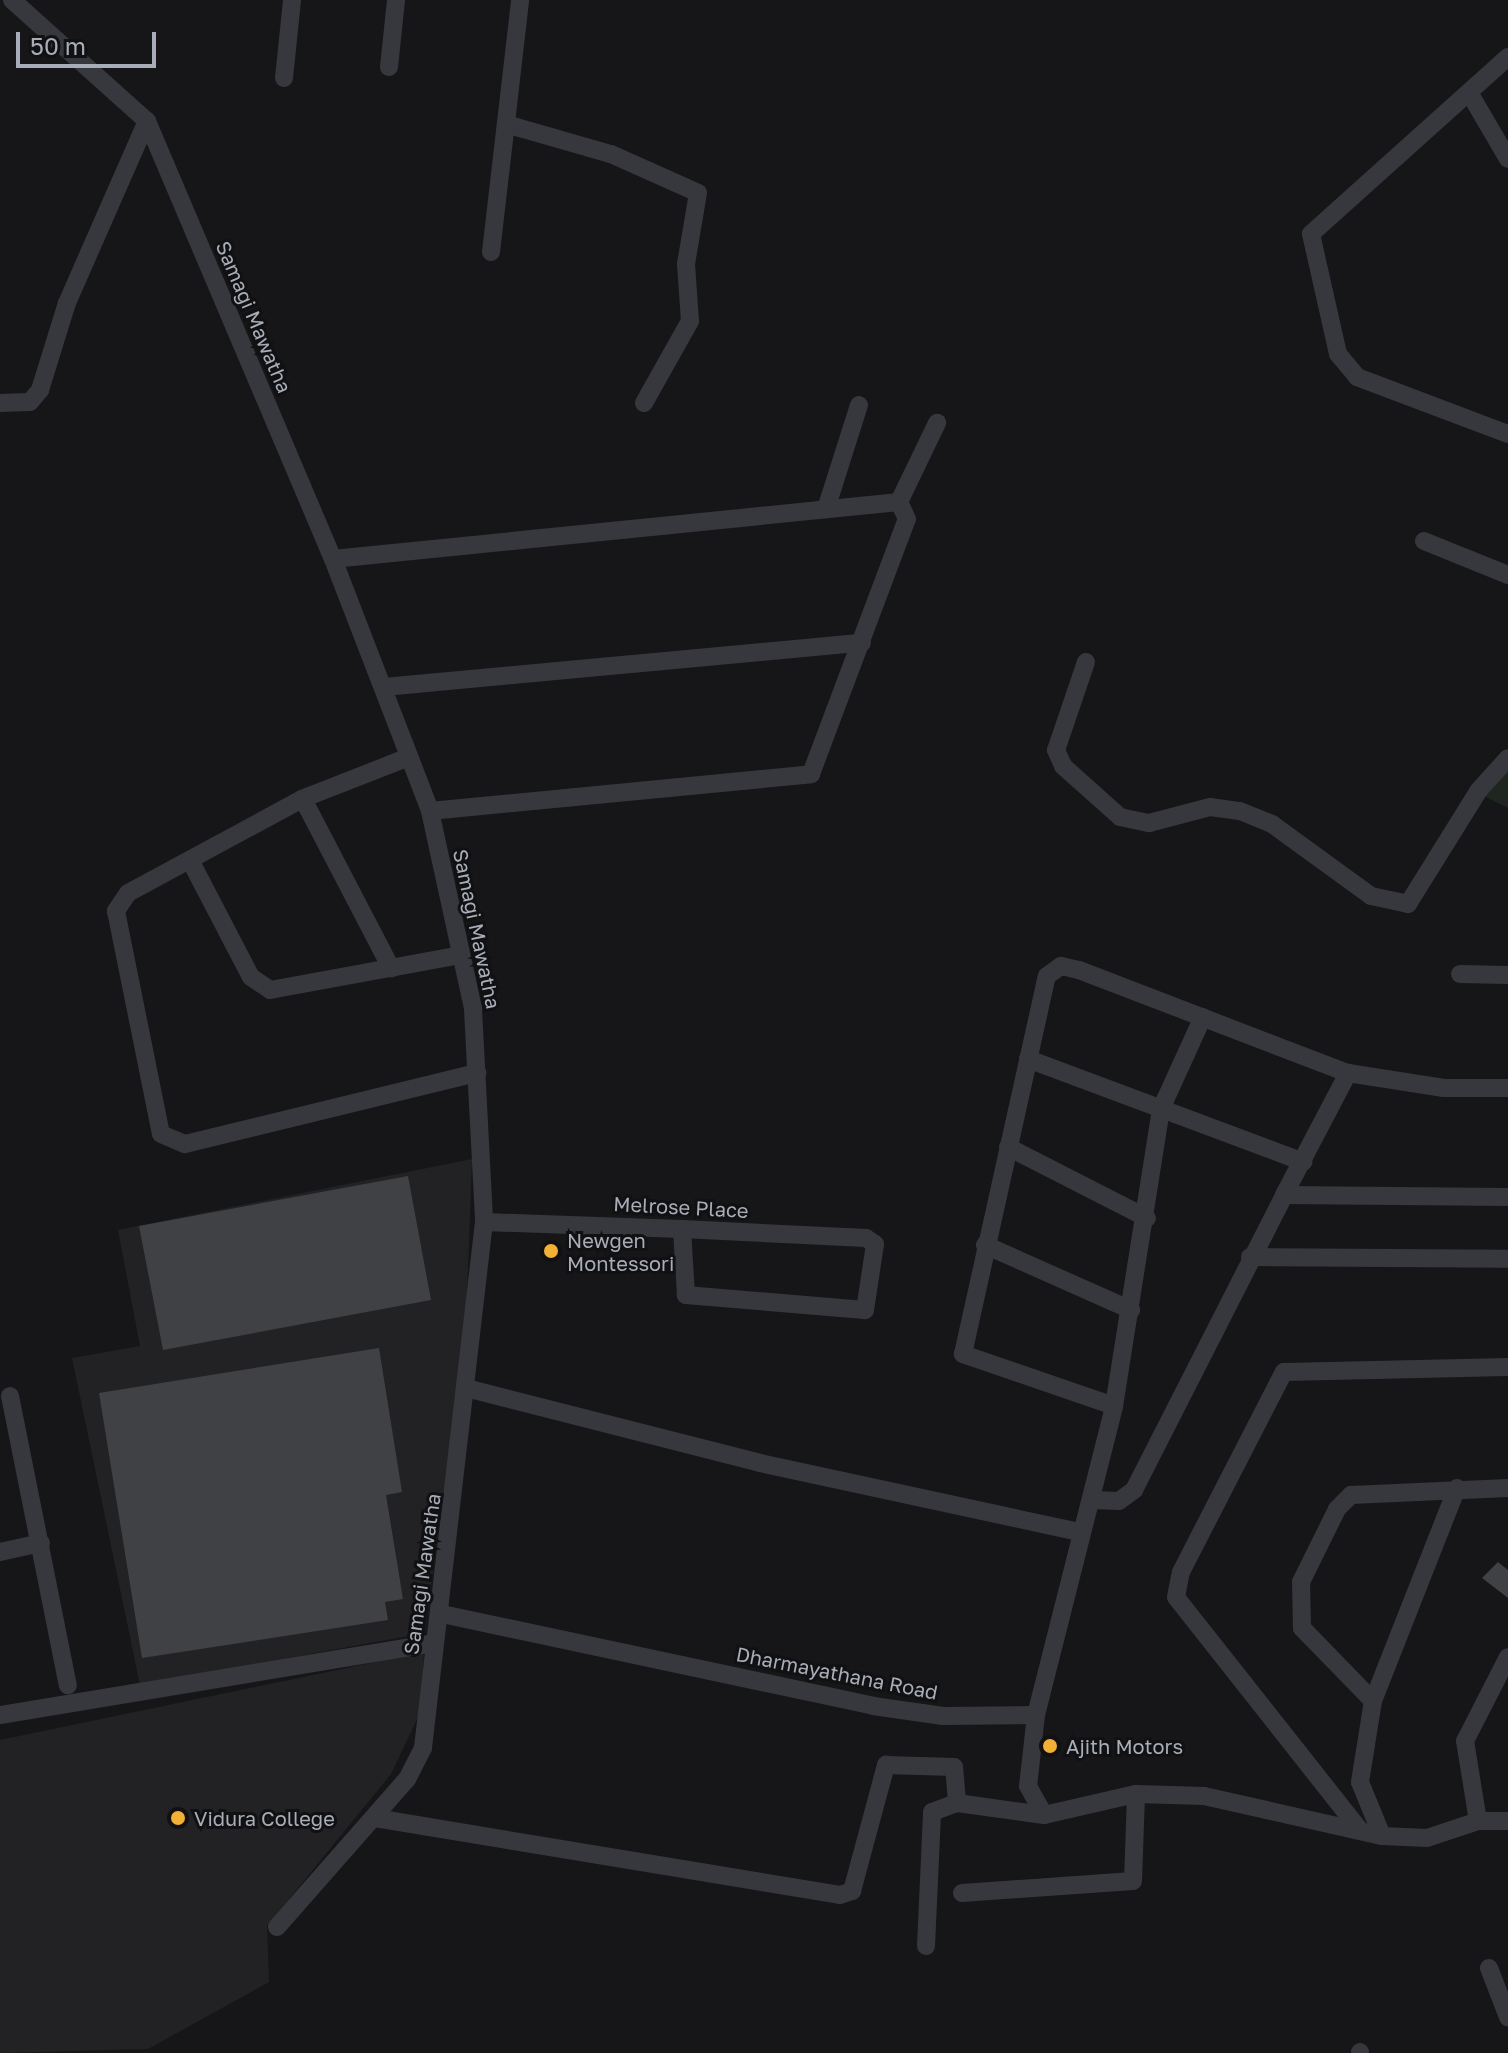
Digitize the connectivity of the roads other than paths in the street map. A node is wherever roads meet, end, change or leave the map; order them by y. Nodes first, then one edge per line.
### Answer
1 (12, 0) edge
2 (292, 0) edge
3 (396, 0) edge
4 (520, 0) edge
5 (0, 14) edge
6 (1508, 57) edge
7 (389, 67) dead end
8 (284, 78) dead end
9 (1470, 94) junction
10 (147, 121) junction
11 (509, 125) junction
12 (1508, 159) edge
13 (491, 252) dead end
14 (0, 403) edge
15 (644, 403) dead end
16 (859, 405) dead end
17 (937, 423) dead end
18 (1508, 434) edge
19 (899, 502) junction
20 (826, 509) junction
21 (1424, 541) dead end
22 (333, 559) junction
23 (1508, 575) edge
24 (862, 643) junction
25 (1086, 662) dead end
26 (384, 687) junction
27 (409, 757) junction
28 (1508, 758) edge
29 (303, 799) junction
30 (430, 811) junction
31 (190, 860) junction
32 (461, 955) junction
33 (391, 968) junction
34 (1460, 974) dead end
35 (1508, 975) edge
36 (1203, 1017) junction
37 (1028, 1059) junction
38 (477, 1073) junction
39 (1348, 1073) junction
40 (1508, 1088) edge
41 (1161, 1109) junction
42 (1008, 1147) junction
43 (1303, 1162) junction
44 (1284, 1195) junction
45 (1508, 1197) edge
46 (1147, 1218) junction
47 (484, 1222) junction
48 (682, 1229) junction
49 (985, 1245) junction
50 (1250, 1257) junction
51 (1508, 1259) edge
52 (1131, 1310) junction
53 (1508, 1367) edge
54 (466, 1388) junction
55 (10, 1396) dead end
56 (1114, 1406) junction
57 (1457, 1488) junction
58 (1508, 1488) edge
59 (1093, 1500) junction
60 (1079, 1532) junction
61 (41, 1543) junction
62 (0, 1552) edge
63 (442, 1614) junction
64 (434, 1643) junction
65 (1508, 1657) edge
66 (68, 1685) dead end
67 (1373, 1701) junction
68 (0, 1715) edge
69 (1036, 1715) junction
70 (1136, 1794) junction
71 (957, 1803) junction
72 (1044, 1815) junction
73 (375, 1818) junction
74 (1478, 1821) junction
75 (1508, 1821) edge
76 (1359, 1829) junction
77 (1382, 1836) junction
78 (962, 1893) dead end
79 (277, 1927) dead end
80 (926, 1946) dead end
81 (1489, 1968) dead end
82 (1508, 2017) edge

1 - 5 street
1 - 10 street, Samagi Mawatha
2 - 8 street
3 - 7 street
4 - 11 street
6 - 9 street
9 - 12 street
9 - 18 street
10 - 14 street
10 - 22 street, Samagi Mawatha
11 - 13 street
11 - 15 street
16 - 20 street
17 - 19 street
19 - 20 street
19 - 24 street
20 - 22 street
21 - 23 street
22 - 26 street, Samagi Mawatha
24 - 26 street
24 - 30 street
25 - 28 street
26 - 27 street, Samagi Mawatha
27 - 29 street
27 - 30 street, Samagi Mawatha
29 - 31 street
29 - 33 street
30 - 32 street, Samagi Mawatha
31 - 33 street
31 - 38 street
32 - 33 street
32 - 38 street, Samagi Mawatha
34 - 35 street
36 - 37 street
36 - 39 street
36 - 41 street
37 - 41 street
37 - 42 street
38 - 47 street, Samagi Mawatha
39 - 40 street
39 - 43 street
41 - 43 street
41 - 46 street
42 - 46 street
42 - 49 street
43 - 44 street
44 - 45 street
44 - 50 street
46 - 52 street
47 - 48 street, Melrose Place
47 - 54 street, Samagi Mawatha
48 - 48 street, Melrose Place
49 - 52 street
49 - 56 street
50 - 51 street
50 - 59 street
52 - 56 street
53 - 76 street
54 - 60 street
54 - 63 street, Samagi Mawatha
55 - 61 street
56 - 59 street
57 - 58 street
57 - 67 street
57 - 67 street
59 - 60 street
60 - 69 street
61 - 62 street
61 - 66 street
63 - 64 street, Samagi Mawatha
63 - 69 street, Dharmayathana Road
64 - 68 street
64 - 73 street, Samagi Mawatha
65 - 74 street
67 - 77 street
69 - 72 street
70 - 72 street
70 - 76 street
70 - 78 street
71 - 72 street
71 - 73 street
71 - 80 street
73 - 79 street, Samagi Mawatha
74 - 75 street
74 - 77 street
76 - 77 street
81 - 82 street

